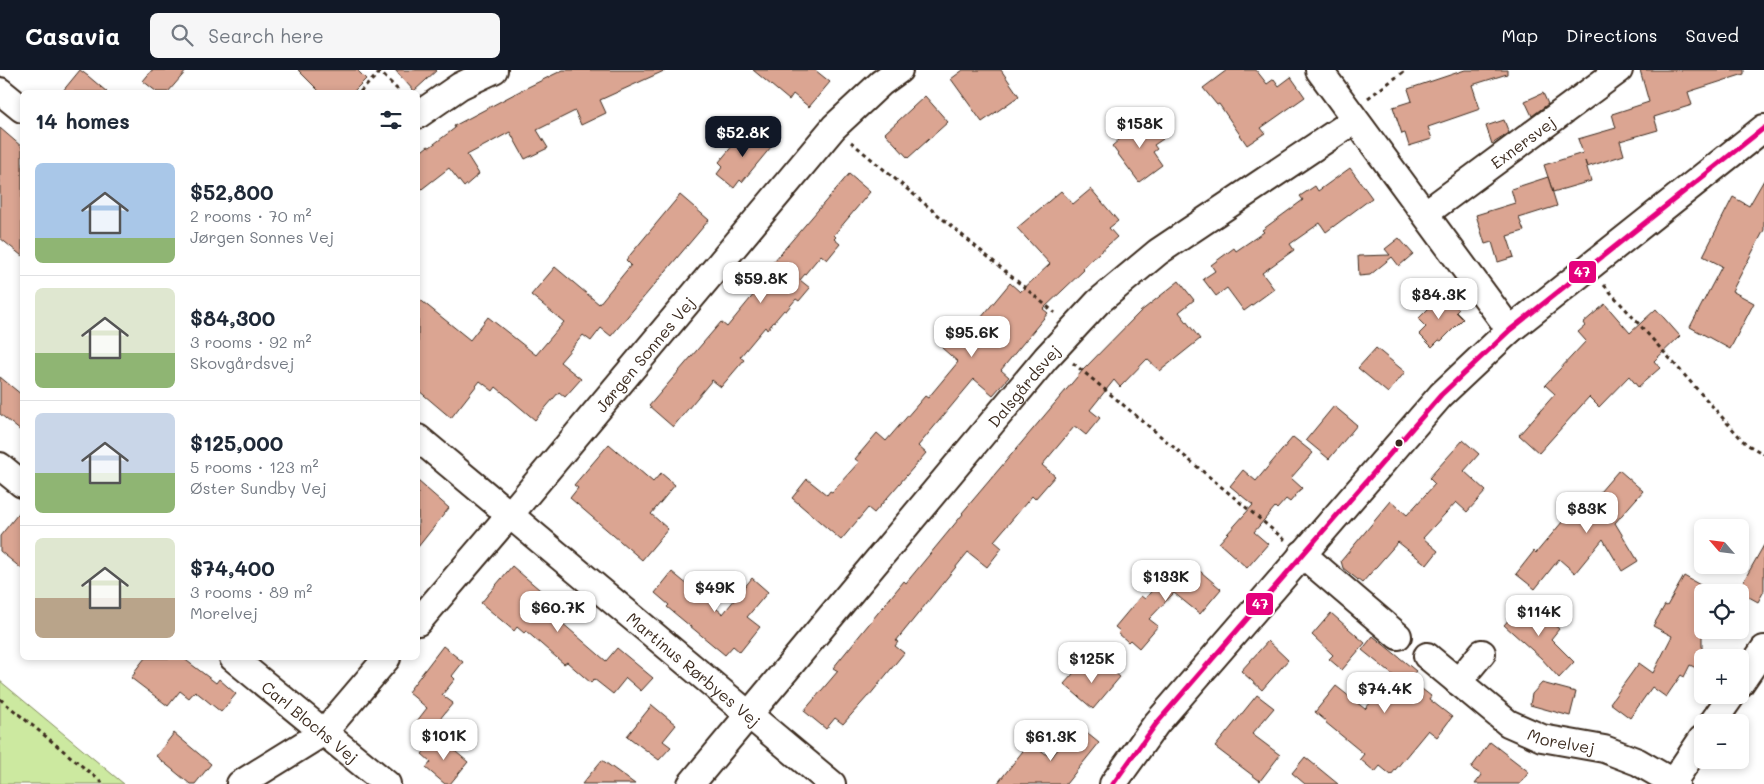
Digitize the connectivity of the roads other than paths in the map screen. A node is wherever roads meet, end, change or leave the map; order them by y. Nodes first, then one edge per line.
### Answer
1 (494, 70) edge
2 (1319, 70) edge
3 (1619, 70) edge
4 (884, 74) edge
5 (0, 91) edge
6 (20, 108) edge
7 (420, 114) edge
8 (1355, 120) junction
9 (1764, 128) edge
10 (1426, 213) junction
11 (1510, 330) junction
12 (420, 440) edge
13 (0, 466) edge
14 (20, 482) edge
15 (510, 514) junction
16 (1302, 554) junction
17 (420, 620) edge
18 (1398, 636) dead end
19 (1764, 649) edge
20 (1482, 653) dead end
21 (1427, 656) dead end
22 (235, 660) edge
23 (385, 660) edge
24 (1749, 671) edge
25 (1458, 682) junction
26 (749, 715) junction
27 (324, 732) junction
28 (1694, 752) edge
29 (1674, 783) edge
30 (240, 784) edge
31 (388, 784) edge
32 (691, 784) edge
33 (832, 784) edge
34 (1113, 784) edge

1 - 7 street
2 - 8 street
3 - 10 street, Exnersvej
4 - 15 street, Jørgen Sonnes Vej
5 - 6 street
8 - 10 street
8 - 26 street, Dalsgårdsvej
9 - 11 street
10 - 11 street
11 - 16 street
12 - 15 street, Martinus Rørbyes Vej
13 - 14 street
15 - 17 street, Jørgen Sonnes Vej
15 - 26 street, Martinus Rørbyes Vej
16 - 18 street
16 - 34 street
19 - 24 street
20 - 25 street
21 - 25 street, Morelvej
22 - 27 street, Carl Blochs Vej
23 - 27 street
25 - 29 street, Morelvej
26 - 32 street
26 - 33 street, Martinus Rørbyes Vej
27 - 30 street
27 - 31 street, Carl Blochs Vej
28 - 29 street

